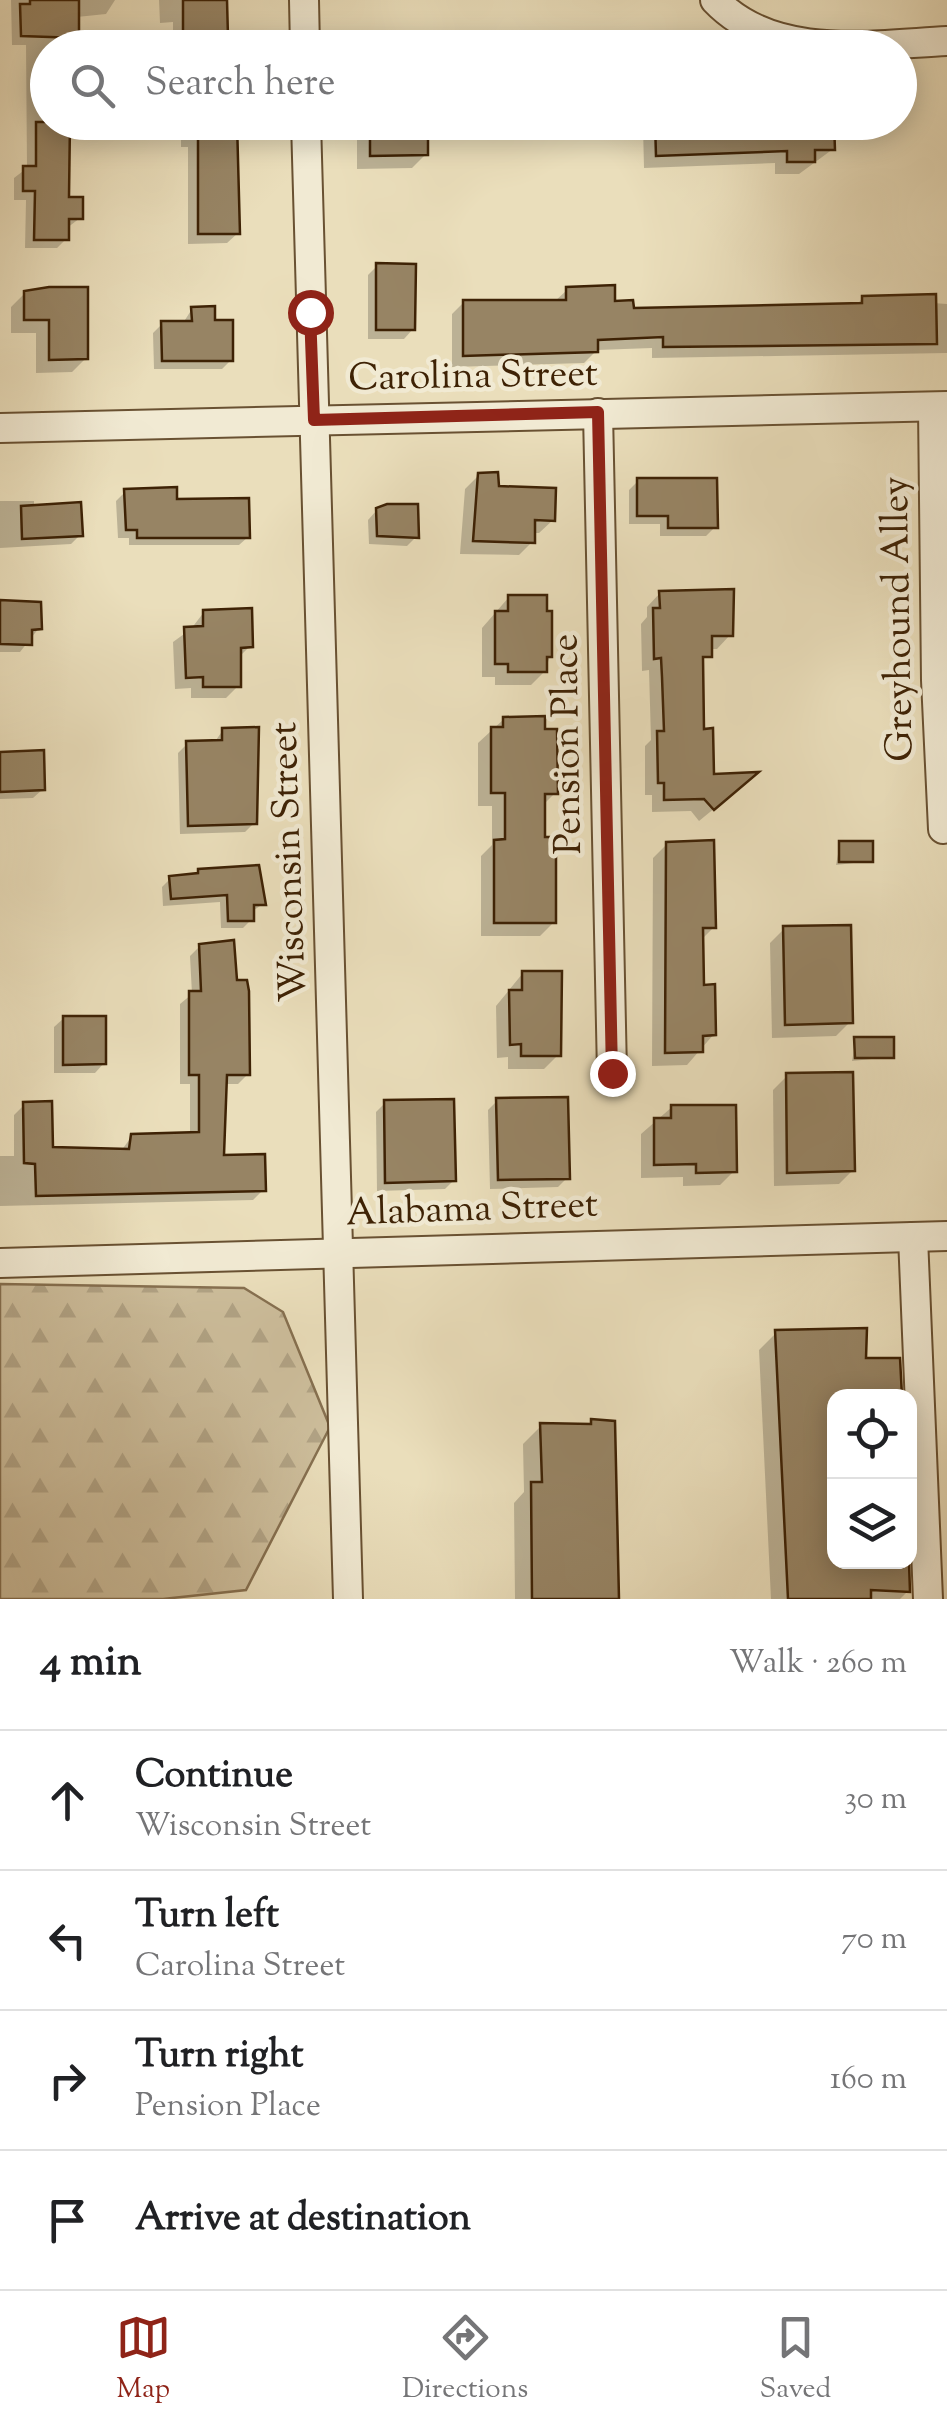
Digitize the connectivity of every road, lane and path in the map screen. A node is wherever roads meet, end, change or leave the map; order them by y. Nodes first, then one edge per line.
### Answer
1 (304, 0) edge
2 (714, 0) edge
3 (305, 30) edge
4 (754, 30) edge
5 (917, 41) edge
6 (947, 41) edge
7 (306, 140) edge
8 (940, 407) edge
9 (598, 412) junction
10 (314, 420) junction
11 (0, 428) edge
12 (944, 829) dead end
13 (612, 1073) dead end
14 (947, 1236) edge
15 (913, 1237) junction
16 (339, 1252) junction
17 (0, 1263) edge
18 (348, 1599) edge
19 (928, 1599) edge

1 - 3 street
2 - 4 street
5 - 6 street
7 - 10 street, Wisconsin Street
8 - 9 street, Carolina Street
8 - 12 street, Greyhound Alley
9 - 10 street, Carolina Street
9 - 13 street, Pension Place
10 - 11 street, Carolina Street
10 - 16 street, Wisconsin Street
14 - 15 street, Alabama Street
15 - 16 street, Alabama Street
15 - 19 street
16 - 17 street, Alabama Street
16 - 18 street, Wisconsin Street

